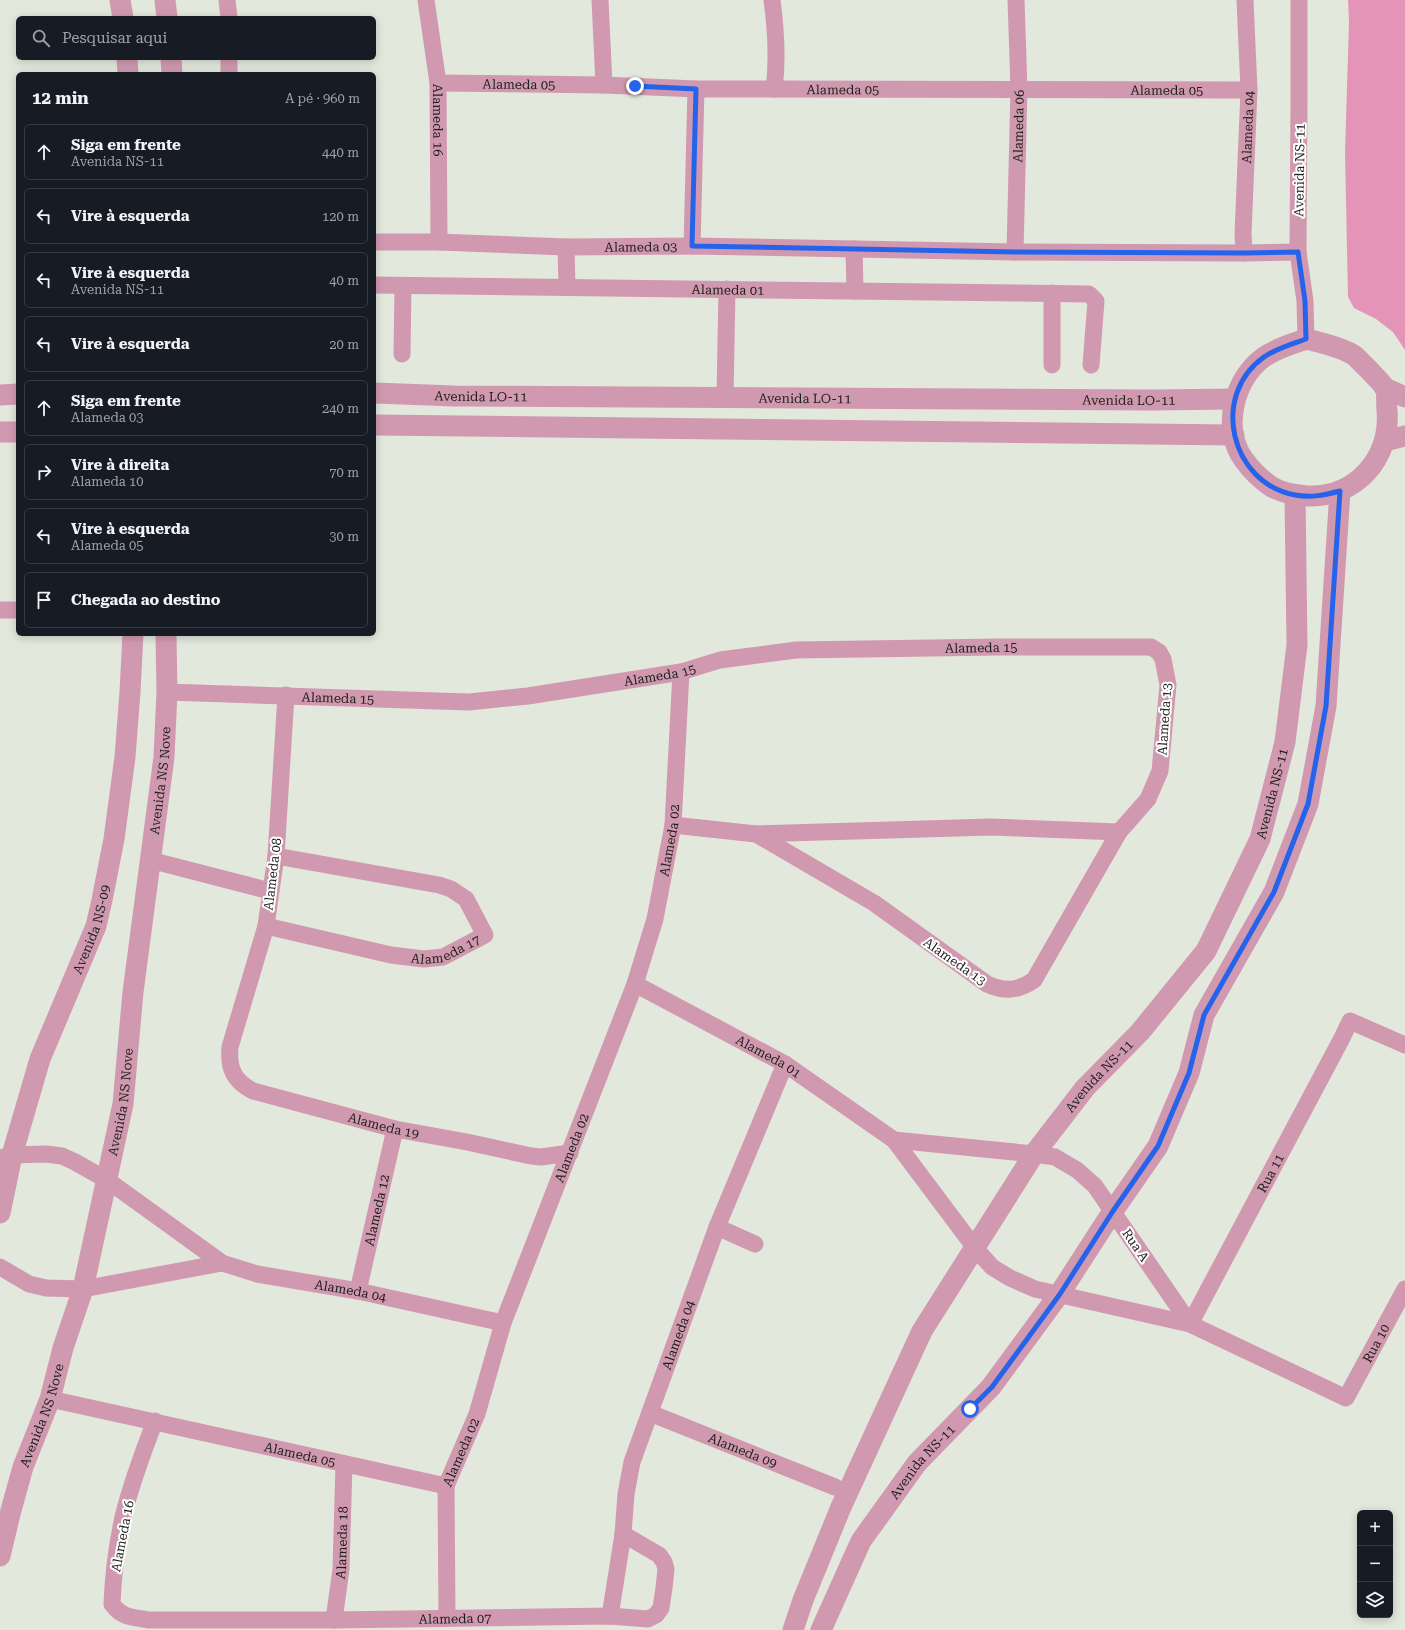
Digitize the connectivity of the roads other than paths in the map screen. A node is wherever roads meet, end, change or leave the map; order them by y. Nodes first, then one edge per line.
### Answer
1 (120, 0) edge
2 (165, 0) edge
3 (227, 0) edge
4 (426, 0) edge
5 (600, 0) edge
6 (772, 0) edge
7 (1016, 0) edge
8 (1245, 0) edge
9 (1299, 0) edge
10 (123, 16) edge
11 (167, 16) edge
12 (229, 16) edge
13 (127, 60) edge
14 (171, 60) edge
15 (230, 60) edge
16 (128, 72) edge
17 (172, 72) edge
18 (229, 72) edge
19 (438, 83) junction
20 (604, 85) junction
21 (696, 89) junction
22 (774, 89) junction
23 (1019, 89) junction
24 (1249, 90) junction
25 (376, 242) edge
26 (439, 242) junction
27 (692, 246) junction
28 (566, 247) junction
29 (854, 249) junction
30 (1015, 252) junction
31 (1298, 252) junction
32 (1244, 253) junction
33 (376, 285) edge
34 (403, 286) junction
35 (567, 287) junction
36 (727, 289) junction
37 (855, 291) junction
38 (1052, 293) junction
39 (1306, 339) junction
40 (402, 354) dead end
41 (1052, 365) dead end
42 (1092, 365) dead end
43 (1385, 388) junction
44 (376, 393) edge
45 (16, 394) edge
46 (0, 395) edge
47 (725, 397) junction
48 (1405, 397) edge
49 (1235, 399) junction
50 (376, 425) edge
51 (0, 432) edge
52 (16, 432) edge
53 (1234, 435) junction
54 (1405, 436) edge
55 (1385, 441) junction
56 (1340, 491) junction
57 (1295, 495) junction
58 (0, 610) edge
59 (16, 610) edge
60 (133, 636) edge
61 (166, 636) edge
62 (1151, 647) joint
63 (681, 672) junction
64 (167, 692) junction
65 (286, 695) junction
66 (673, 825) junction
67 (1119, 832) junction
68 (756, 834) junction
69 (276, 856) junction
70 (150, 860) junction
71 (270, 891) junction
72 (266, 926) junction
73 (634, 984) junction
74 (1405, 1045) edge
75 (230, 1048) joint
76 (785, 1064) junction
77 (395, 1129) junction
78 (894, 1140) junction
79 (570, 1153) junction
80 (1034, 1154) junction
81 (6, 1156) edge
82 (107, 1180) junction
83 (1113, 1211) junction
84 (0, 1213) edge
85 (717, 1227) junction
86 (755, 1244) dead end
87 (975, 1248) junction
88 (222, 1263) junction
89 (0, 1267) edge
90 (1405, 1288) edge
91 (83, 1289) junction
92 (358, 1291) junction
93 (1060, 1294) junction
94 (503, 1323) junction
95 (1190, 1324) junction
96 (50, 1399) junction
97 (650, 1413) junction
98 (155, 1421) junction
99 (344, 1464) junction
100 (446, 1486) junction
101 (835, 1487) dead end
102 (623, 1534) junction
103 (0, 1556) edge
104 (610, 1616) junction
105 (447, 1618) junction
106 (334, 1620) junction
107 (147, 1625) edge
108 (793, 1630) edge
109 (821, 1630) edge

1 - 10 street
2 - 11 street
3 - 12 street
4 - 19 street, Alameda 16
5 - 20 street
6 - 22 street
7 - 23 street, Alameda 06
8 - 24 street, Alameda 04
9 - 31 street, Avenida NS-11
13 - 16 street
14 - 17 street
15 - 18 street
19 - 20 street, Alameda 05
19 - 26 street, Alameda 16
20 - 21 street, Alameda 05
21 - 22 street, Alameda 05
21 - 27 street
22 - 23 street, Alameda 05
23 - 24 street, Alameda 05
23 - 30 street, Alameda 06
24 - 32 street, Alameda 04
25 - 26 street, Alameda 03
26 - 28 street, Alameda 03
27 - 28 street, Alameda 03
27 - 29 street, Alameda 03
28 - 35 street
29 - 30 street, Alameda 03
29 - 37 street
30 - 32 street, Alameda 03
31 - 32 street, Alameda 03
31 - 39 street, Avenida NS-11
33 - 34 street, Alameda 01
34 - 35 street, Alameda 01
34 - 40 street
35 - 36 street, Alameda 01
36 - 37 street, Alameda 01
36 - 47 street
37 - 38 street, Alameda 01
38 - 41 street
38 - 42 street, Alameda 01
39 - 43 street
39 - 49 street
43 - 48 street
43 - 55 street
44 - 47 street, Avenida LO-11
45 - 46 street
47 - 49 street, Avenida LO-11
49 - 53 street
50 - 53 street
51 - 52 street
53 - 57 street
54 - 55 street
55 - 56 street
56 - 57 street
56 - 83 street, Avenida NS-11
57 - 80 street, Avenida NS-11
58 - 59 street
60 - 81 street, Avenida NS-09
61 - 64 street, Avenida NS Nove
62 - 63 street, Alameda 15
62 - 67 street, Alameda 13
63 - 65 street, Alameda 15
63 - 66 street, Alameda 02
64 - 65 street, Alameda 15
64 - 70 street, Avenida NS Nove
65 - 69 street, Alameda 08
66 - 68 street, Alameda 13
66 - 73 street, Alameda 02
67 - 68 street, Alameda 13
67 - 68 street, Alameda 13
69 - 71 street, Alameda 08
69 - 72 street, Alameda 17
70 - 71 street
70 - 82 street, Avenida NS Nove
71 - 72 street, Alameda 08
72 - 75 street, Alameda 08
73 - 76 street, Alameda 01
73 - 79 street, Alameda 02
74 - 95 street, Rua 11
75 - 77 street, Alameda 19
76 - 78 street, Alameda 01
76 - 85 street, Alameda 04
77 - 79 street, Alameda 19
77 - 92 street, Alameda 12
78 - 80 street, Rua A
78 - 87 street
79 - 94 street, Alameda 02
80 - 83 street, Rua A
80 - 87 street, Avenida NS-11
81 - 82 street
81 - 84 street, Avenida NS-09
82 - 88 street
82 - 91 street, Avenida NS Nove
83 - 93 street, Avenida NS-11
83 - 95 street, Rua A
85 - 86 street
85 - 97 street, Alameda 04
87 - 93 street
87 - 108 street, Avenida NS-11
88 - 91 street
88 - 92 street, Alameda 04
89 - 91 street
90 - 95 street, Rua 10
91 - 96 street, Avenida NS Nove
92 - 94 street, Alameda 04
93 - 95 street
93 - 109 street, Avenida NS-11
94 - 100 street, Alameda 02
96 - 98 street, Alameda 05
96 - 103 street, Avenida NS Nove
97 - 101 street, Alameda 09
97 - 102 street, Alameda 04
98 - 99 street, Alameda 05
98 - 107 street, Alameda 16
99 - 100 street, Alameda 05
99 - 106 street, Alameda 18
100 - 105 street, Alameda 02
102 - 104 street, Alameda 04
102 - 104 street, Alameda 07
104 - 105 street, Alameda 07
105 - 106 street, Alameda 07
106 - 107 street, Alameda 07

